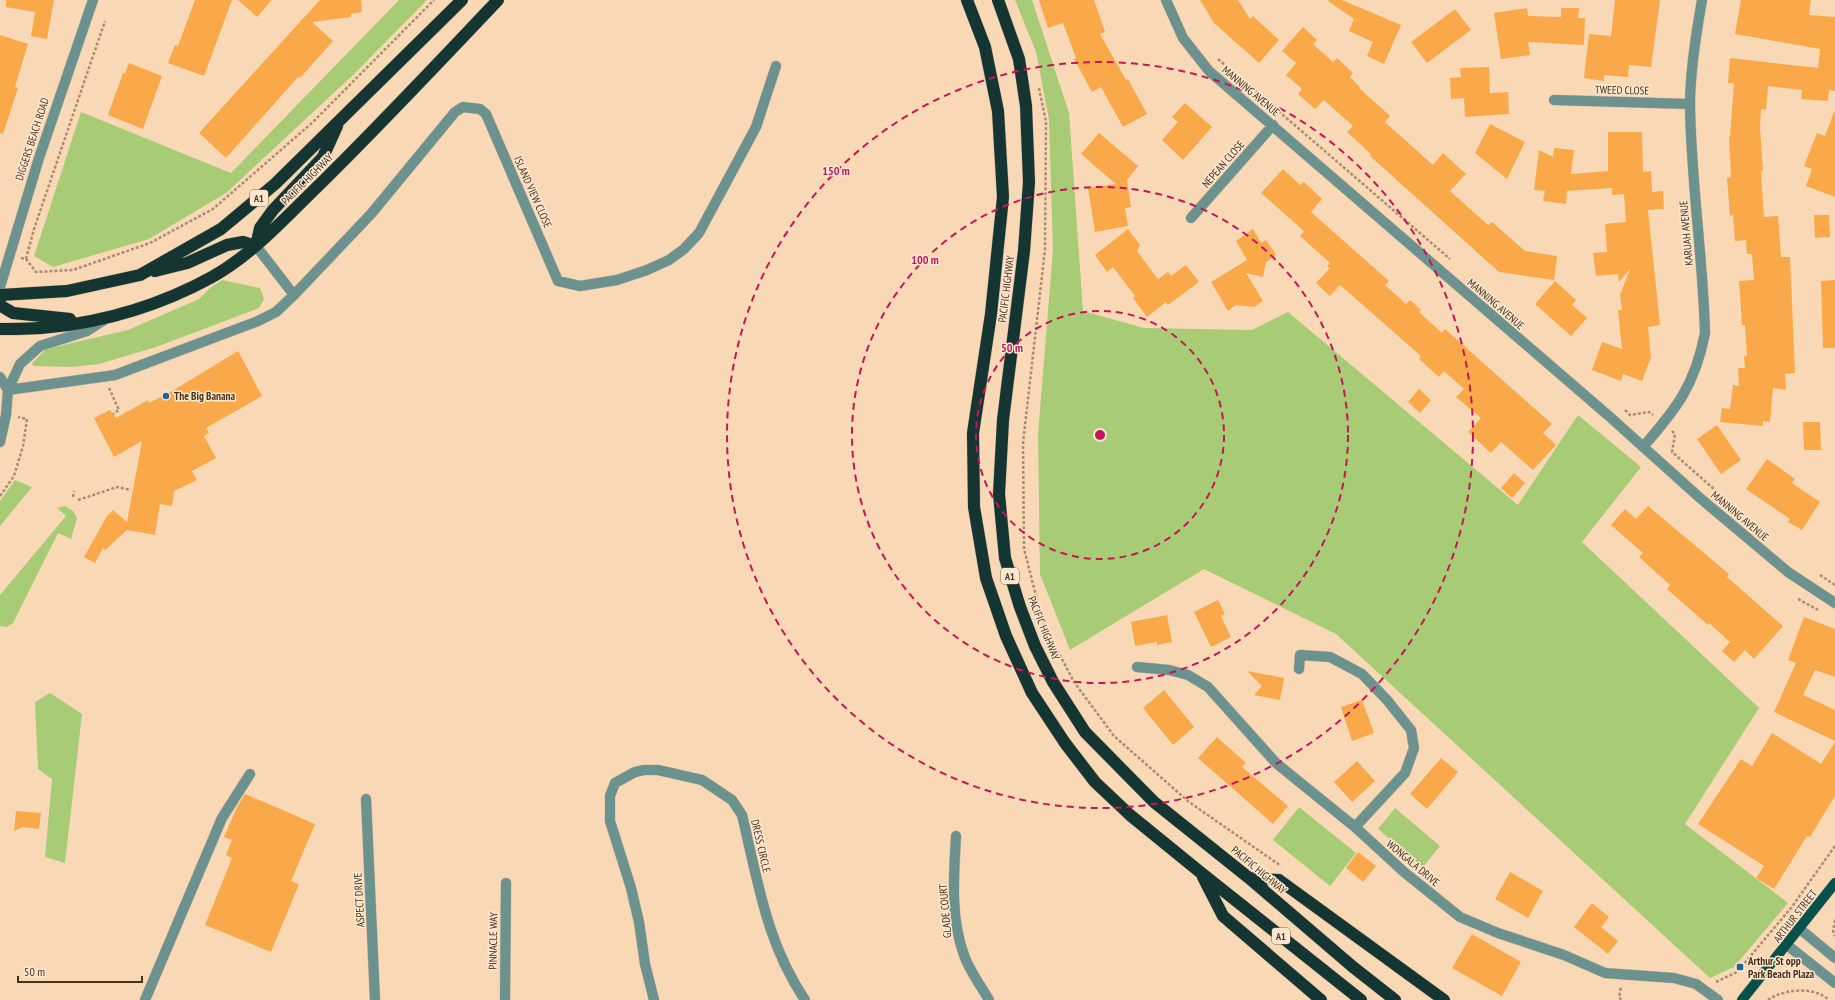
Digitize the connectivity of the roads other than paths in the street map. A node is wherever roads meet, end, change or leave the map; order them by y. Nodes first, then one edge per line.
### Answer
1 (93, 0) edge
2 (462, 0) edge
3 (498, 0) edge
4 (967, 0) edge
5 (998, 0) edge
6 (1166, 0) edge
7 (1702, 0) edge
8 (776, 66) dead end
9 (1554, 100) dead end
10 (1690, 104) junction
11 (340, 120) junction
12 (1273, 125) junction
13 (1191, 218) dead end
14 (256, 246) junction
15 (140, 275) junction
16 (0, 287) edge
17 (0, 295) edge
18 (294, 295) junction
19 (0, 303) edge
20 (107, 318) junction
21 (0, 329) edge
22 (0, 377) edge
23 (8, 390) junction
24 (0, 442) edge
25 (1643, 447) junction
26 (1835, 603) edge
27 (1137, 667) dead end
28 (1299, 669) dead end
29 (250, 774) dead end
30 (366, 799) dead end
31 (1355, 827) junction
32 (956, 836) dead end
33 (1200, 872) junction
34 (1249, 878) junction
35 (506, 883) dead end
36 (1835, 883) edge
37 (1800, 929) junction
38 (1787, 945) junction
39 (1835, 958) edge
40 (1835, 983) edge
41 (145, 1000) edge
42 (375, 1000) edge
43 (505, 1000) edge
44 (654, 1000) edge
45 (805, 1000) edge
46 (989, 1000) edge
47 (1321, 1000) edge
48 (1361, 1000) edge
49 (1395, 1000) edge
50 (1444, 1000) edge
51 (1718, 1000) edge
52 (1742, 1000) edge

1 - 16 street, DIGGERS BEACH ROAD
2 - 11 highway, PACIFIC HIGHWAY / A1
3 - 14 highway, PACIFIC HIGHWAY
4 - 33 highway, PACIFIC HIGHWAY / A1
5 - 34 highway, PACIFIC HIGHWAY / A1
6 - 12 street, MANNING AVENUE
7 - 10 street, KARUAH AVENUE
8 - 18 street, ISLAND VIEW CLOSE
9 - 10 street, TWEED CLOSE
10 - 25 street, KARUAH AVENUE
11 - 14 highway
11 - 15 highway, PACIFIC HIGHWAY / A1
12 - 13 street, NEPEAN CLOSE
12 - 25 street, MANNING AVENUE
14 - 15 highway
14 - 18 street
14 - 20 highway, PACIFIC HIGHWAY
15 - 17 highway, PACIFIC HIGHWAY / A1
18 - 23 street
19 - 20 highway
20 - 21 highway, PACIFIC HIGHWAY
20 - 23 street
22 - 23 street
23 - 24 street
25 - 26 street, MANNING AVENUE
27 - 31 street, WONGALA DRIVE
28 - 31 street
29 - 41 street
30 - 42 street, ASPECT DRIVE
31 - 51 street, WONGALA DRIVE
32 - 46 street, GLADE COURT
33 - 47 highway
33 - 48 highway, PACIFIC HIGHWAY / A1
34 - 49 highway, PACIFIC HIGHWAY / A1
34 - 50 highway
35 - 43 street, PINNACLE WAY
36 - 37 main road, ARTHUR STREET
37 - 38 main road, ARTHUR STREET
37 - 39 street
38 - 40 street
38 - 52 main road, ARTHUR STREET
44 - 45 street, DRESS CIRCLE

